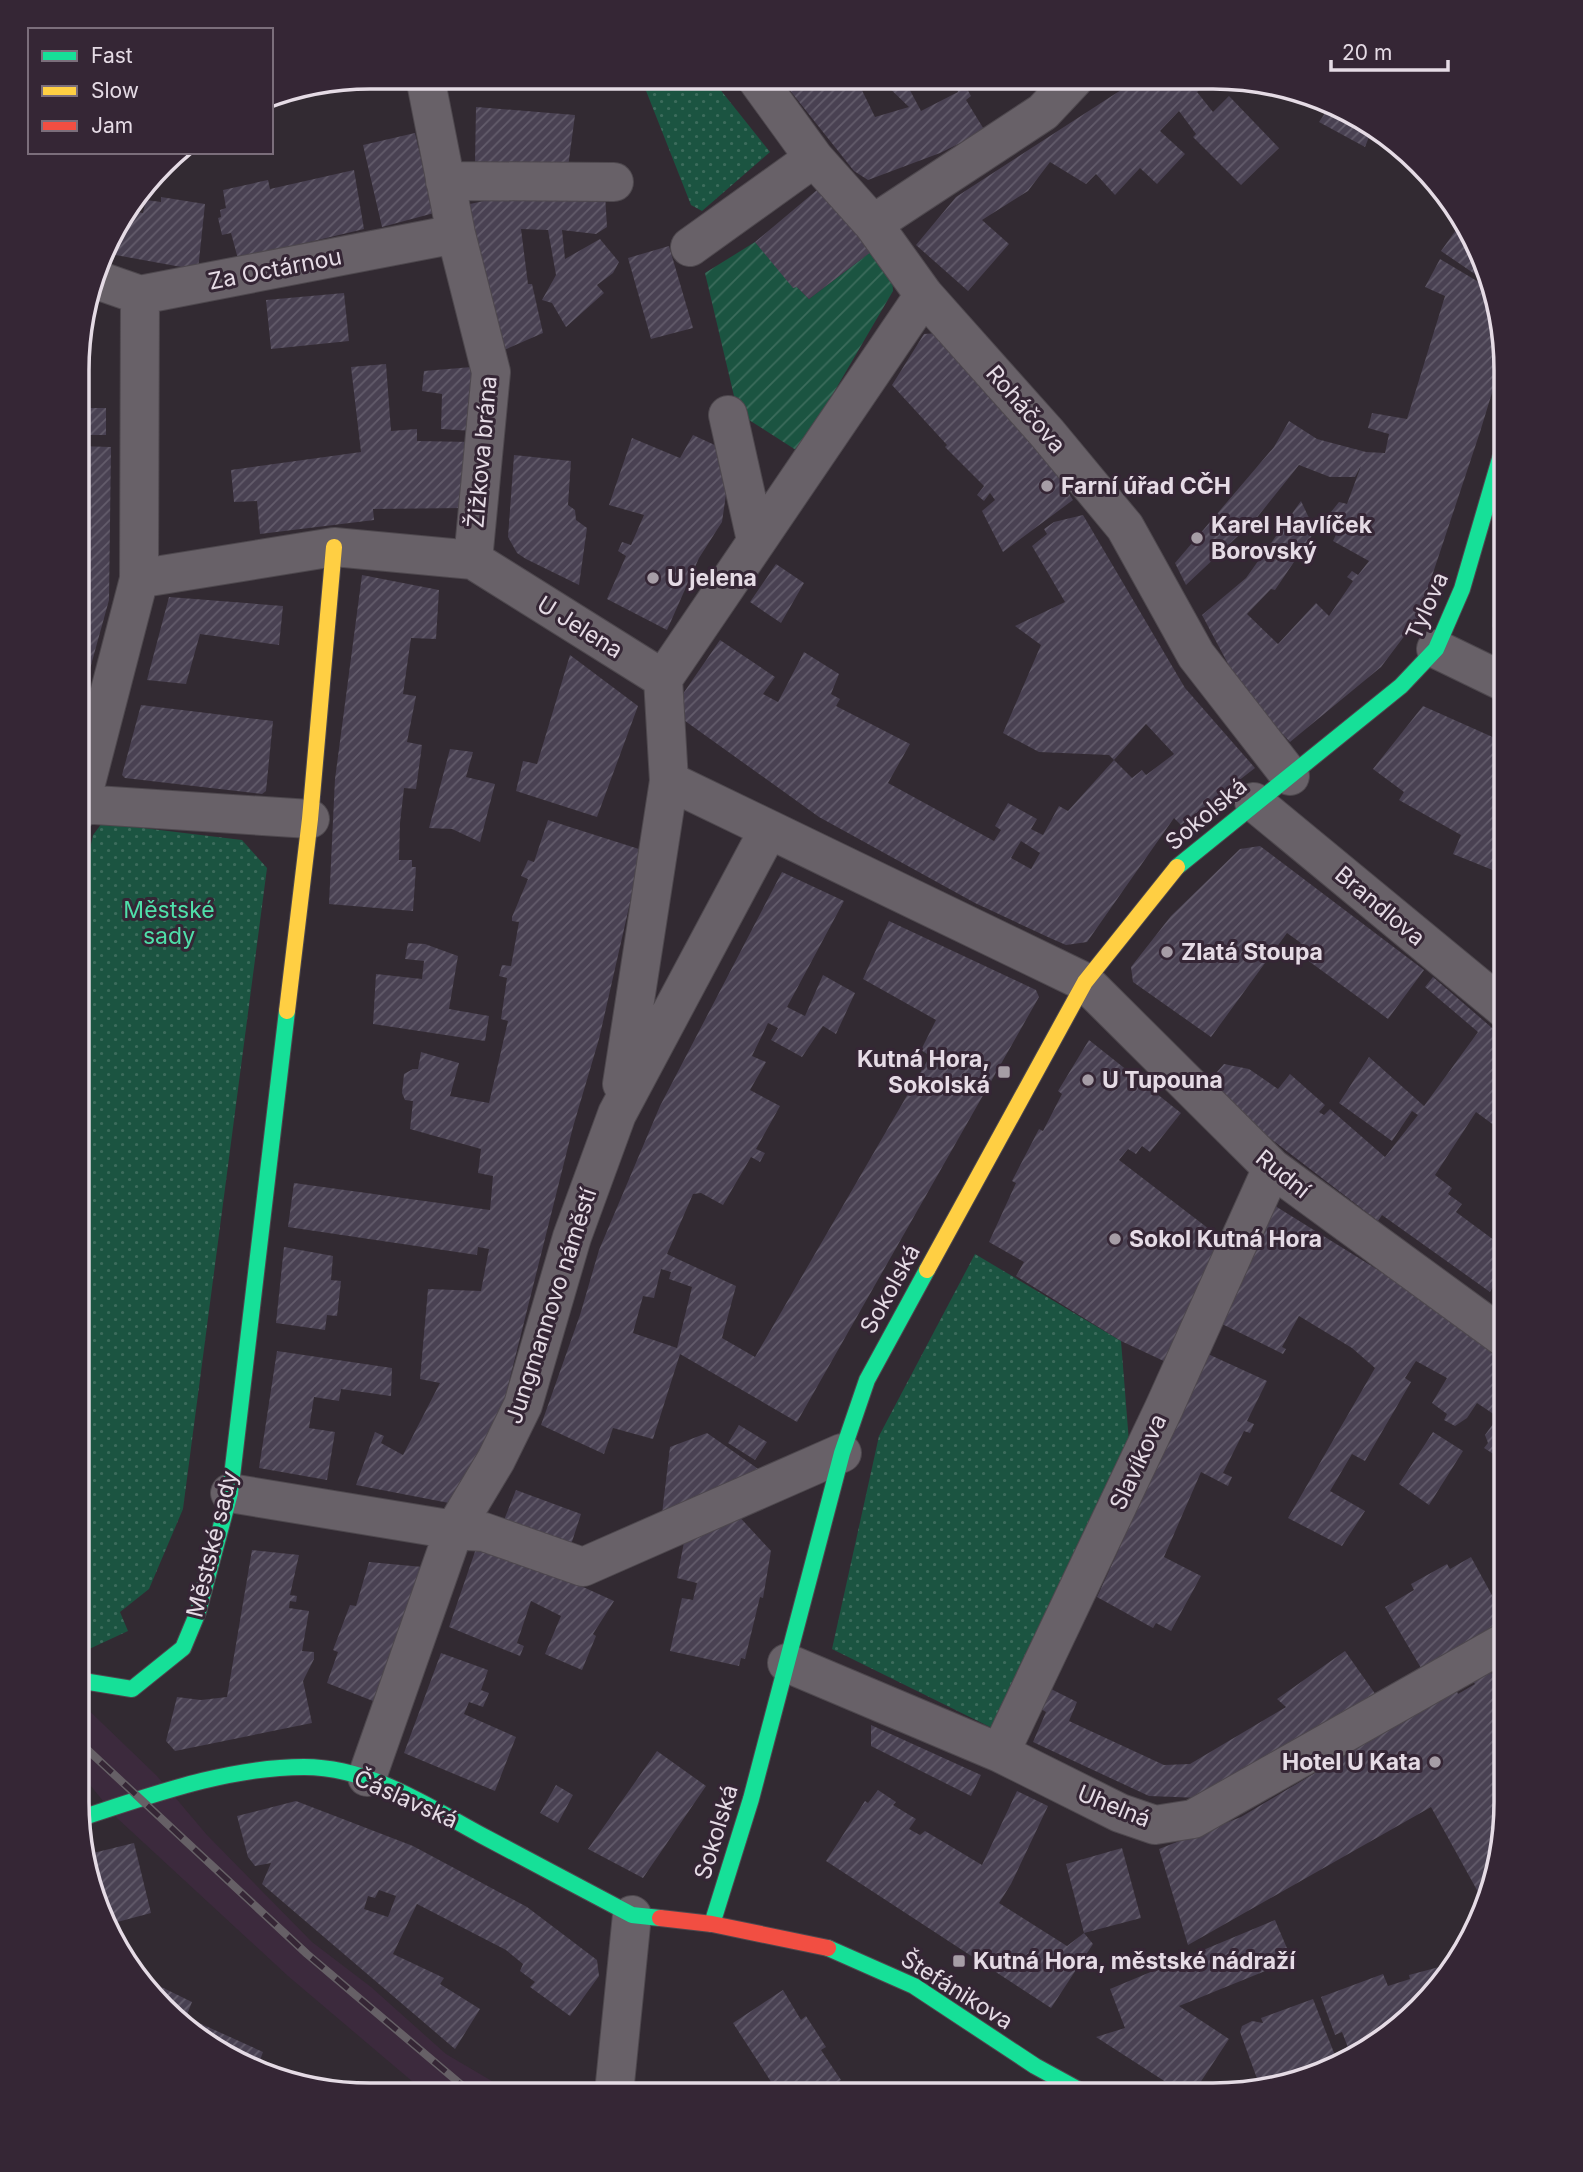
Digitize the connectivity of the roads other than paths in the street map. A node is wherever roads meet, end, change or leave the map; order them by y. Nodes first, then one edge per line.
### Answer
1 (427, 89) edge
2 (764, 89) edge
3 (1063, 89) edge
4 (814, 158) junction
5 (445, 181) junction
6 (614, 183) dead end
7 (873, 224) junction
8 (456, 234) junction
9 (690, 247) dead end
10 (103, 282) edge
11 (139, 295) junction
12 (924, 295) junction
13 (728, 415) dead end
14 (1494, 479) edge
15 (755, 540) junction
16 (334, 547) junction
17 (473, 560) junction
18 (139, 579) junction
19 (1436, 649) junction
20 (1494, 676) edge
21 (663, 679) junction
22 (89, 737) edge
23 (1290, 776) junction
24 (669, 781) junction
25 (1254, 802) junction
26 (89, 807) edge
27 (310, 818) junction
28 (768, 831) junction
29 (1085, 982) junction
30 (1494, 1000) edge
31 (617, 1114) junction
32 (1272, 1168) junction
33 (1494, 1330) edge
34 (842, 1453) junction
35 (230, 1493) junction
36 (454, 1530) junction
37 (1494, 1648) edge
38 (787, 1663) junction
39 (89, 1682) edge
40 (1000, 1753) junction
41 (366, 1777) junction
42 (90, 1815) edge
43 (632, 1915) junction
44 (712, 1924) junction
45 (615, 2083) edge
46 (1066, 2083) edge

1 - 5 street, Žižkova brána
2 - 4 street, Roháčova
3 - 7 street
4 - 7 street, Roháčova
4 - 9 street
5 - 6 street
5 - 8 street, Žižkova brána
7 - 12 street, Roháčova
8 - 11 street, Za Octárnou
8 - 17 street, Žižkova brána
10 - 11 street
11 - 18 street
12 - 15 street
12 - 23 street, Roháčova
13 - 15 street
14 - 19 street, Tylova
15 - 21 street
16 - 17 street, U Jelena
16 - 18 street
16 - 27 street, Městské sady
17 - 21 street, U Jelena
18 - 22 street
19 - 20 street
19 - 23 street, Tylova
21 - 24 street, Jungmannovo náměstí
23 - 25 street, Sokolská
24 - 28 street
24 - 31 street, Jungmannovo náměstí
25 - 29 street, Sokolská
25 - 30 street, Brandlova
26 - 27 street
27 - 35 street, Městské sady
28 - 29 street
28 - 31 street, Jungmannovo náměstí
29 - 32 street, Rudní
29 - 34 street, Sokolská
31 - 36 street, Jungmannovo náměstí
32 - 33 street, Rudní
32 - 40 street, Slavíkova
34 - 36 street
34 - 38 street, Sokolská
35 - 36 street
35 - 39 street, Městské sady
36 - 41 street, Jungmannovo náměstí
37 - 40 street, Uhelná
38 - 40 street, Uhelná
38 - 44 street, Sokolská
41 - 42 street, Čáslavská
41 - 43 street, Čáslavská
43 - 44 street, Čáslavská
43 - 45 street
44 - 46 street, Štefánikova

